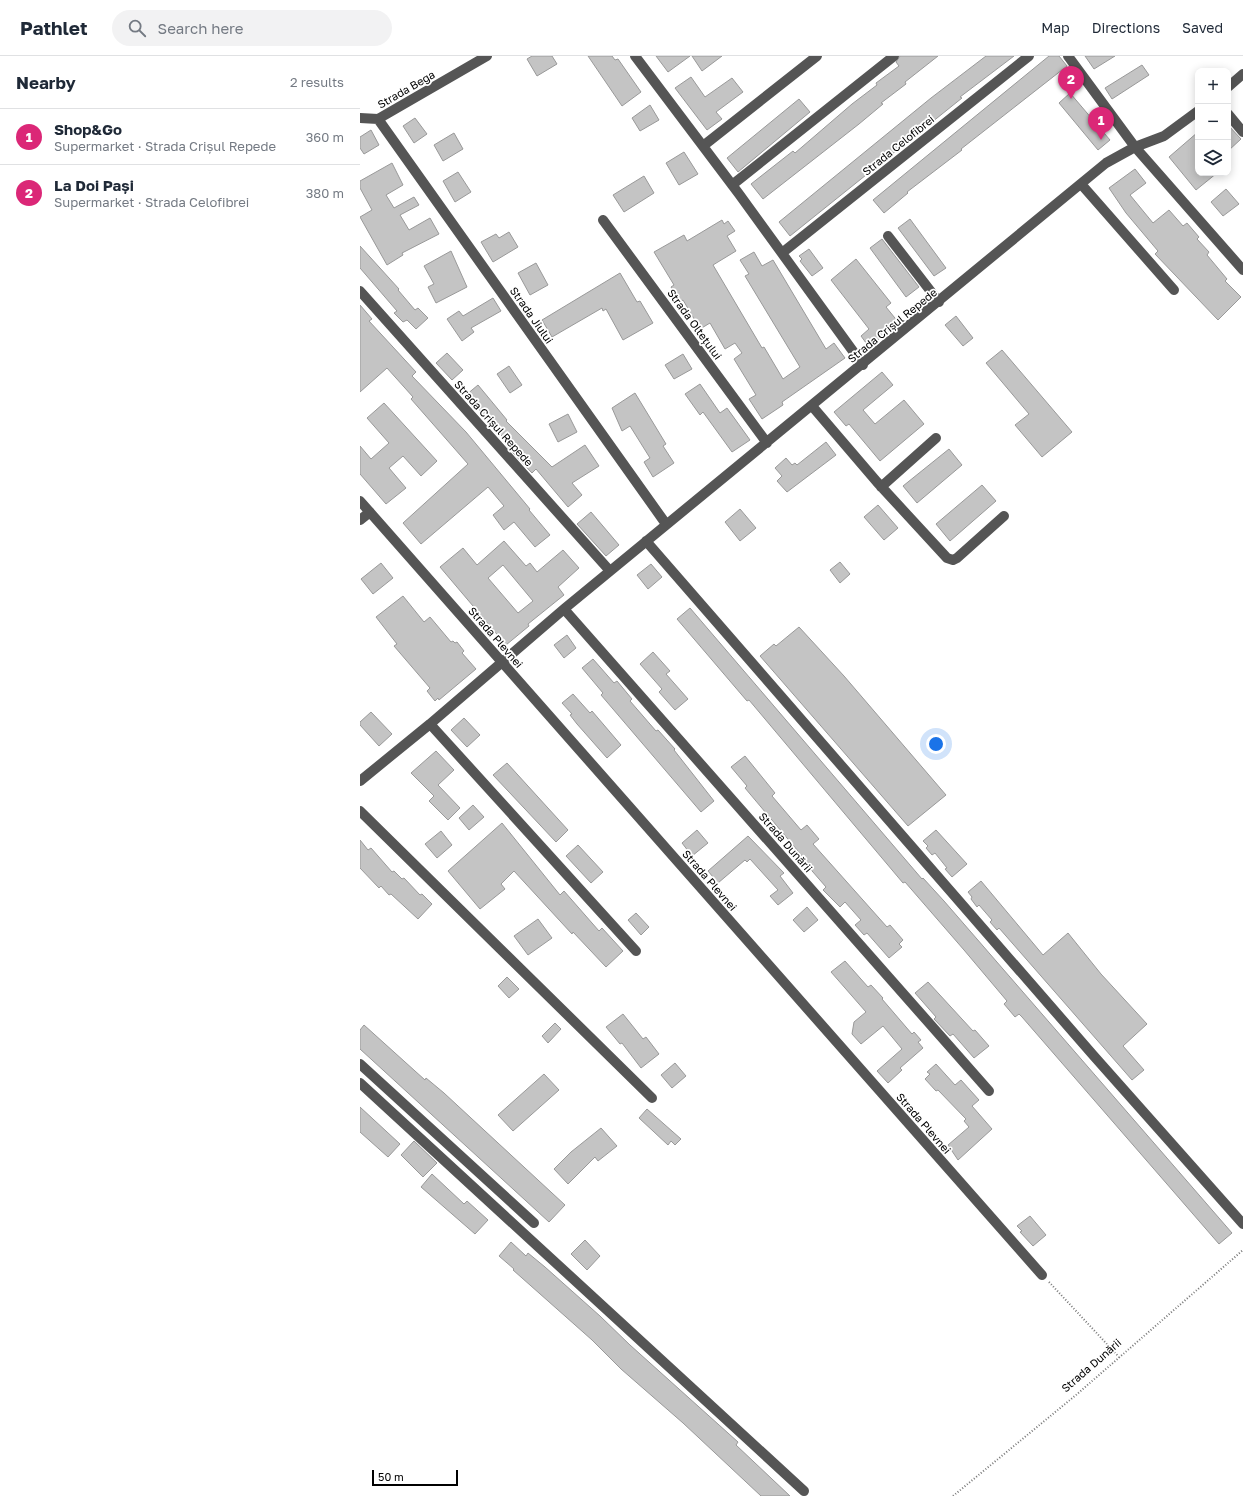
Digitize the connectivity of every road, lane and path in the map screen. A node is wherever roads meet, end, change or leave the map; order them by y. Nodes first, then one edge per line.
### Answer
1 (488, 56) edge
2 (635, 56) edge
3 (817, 56) edge
4 (894, 56) edge
5 (1029, 56) edge
6 (1068, 56) edge
7 (1243, 74) edge
8 (1231, 84) edge
9 (1195, 113) edge
10 (360, 118) edge
11 (1231, 118) edge
12 (378, 119) junction
13 (1243, 132) edge
14 (703, 146) junction
15 (1135, 147) junction
16 (1081, 184) junction
17 (732, 185) junction
18 (603, 220) dead end
19 (888, 236) dead end
20 (782, 253) junction
21 (1243, 270) edge
22 (1174, 290) dead end
23 (360, 291) edge
24 (940, 302) junction
25 (863, 365) junction
26 (812, 406) junction
27 (936, 438) dead end
28 (767, 443) junction
29 (881, 486) junction
30 (360, 501) edge
31 (370, 512) junction
32 (1004, 516) dead end
33 (360, 520) edge
34 (666, 524) junction
35 (646, 542) junction
36 (610, 571) junction
37 (564, 609) junction
38 (502, 661) junction
39 (430, 724) junction
40 (360, 781) edge
41 (360, 811) edge
42 (636, 951) dead end
43 (360, 1064) edge
44 (360, 1083) edge
45 (989, 1091) dead end
46 (652, 1098) dead end
47 (534, 1223) dead end
48 (1243, 1224) edge
49 (1243, 1250) edge
50 (1042, 1275) joint
51 (1119, 1357) junction
52 (804, 1491) dead end
53 (952, 1496) edge

1 - 12 street, Strada Bega
2 - 14 street
3 - 14 street
4 - 17 street
5 - 20 street, Strada Celofibrei
6 - 15 street
7 - 8 street
9 - 15 street, Strada Crișul Repede
10 - 12 street
11 - 13 street
12 - 34 street, Strada Jiului
14 - 17 street
15 - 16 street, Strada Crișul Repede
15 - 21 street
16 - 22 street
16 - 24 street, Strada Crișul Repede
17 - 20 street
18 - 28 street, Strada Oltețului
19 - 24 street
20 - 25 street
23 - 36 street, Strada Crișul Repede
24 - 25 street, Strada Crișul Repede
25 - 26 street, Strada Crișul Repede
26 - 28 street, Strada Crișul Repede
26 - 29 street
27 - 29 street
28 - 34 street, Strada Crișul Repede
29 - 32 street
30 - 31 street, Strada Plevnei
31 - 33 street
31 - 38 street, Strada Plevnei
34 - 35 street, Strada Crișul Repede
35 - 36 street, Strada Crișul Repede
35 - 48 street
36 - 37 street, Strada Crișul Repede
37 - 38 street, Strada Crișul Repede
37 - 45 street, Strada Dunării
38 - 39 street, Strada Crișul Repede
38 - 50 street, Strada Plevnei
39 - 40 street, Strada Crișul Repede
39 - 42 street
41 - 46 street
43 - 47 street
44 - 52 street
49 - 51 path, Strada Dunării
50 - 51 path
51 - 53 path, Strada Dunării

